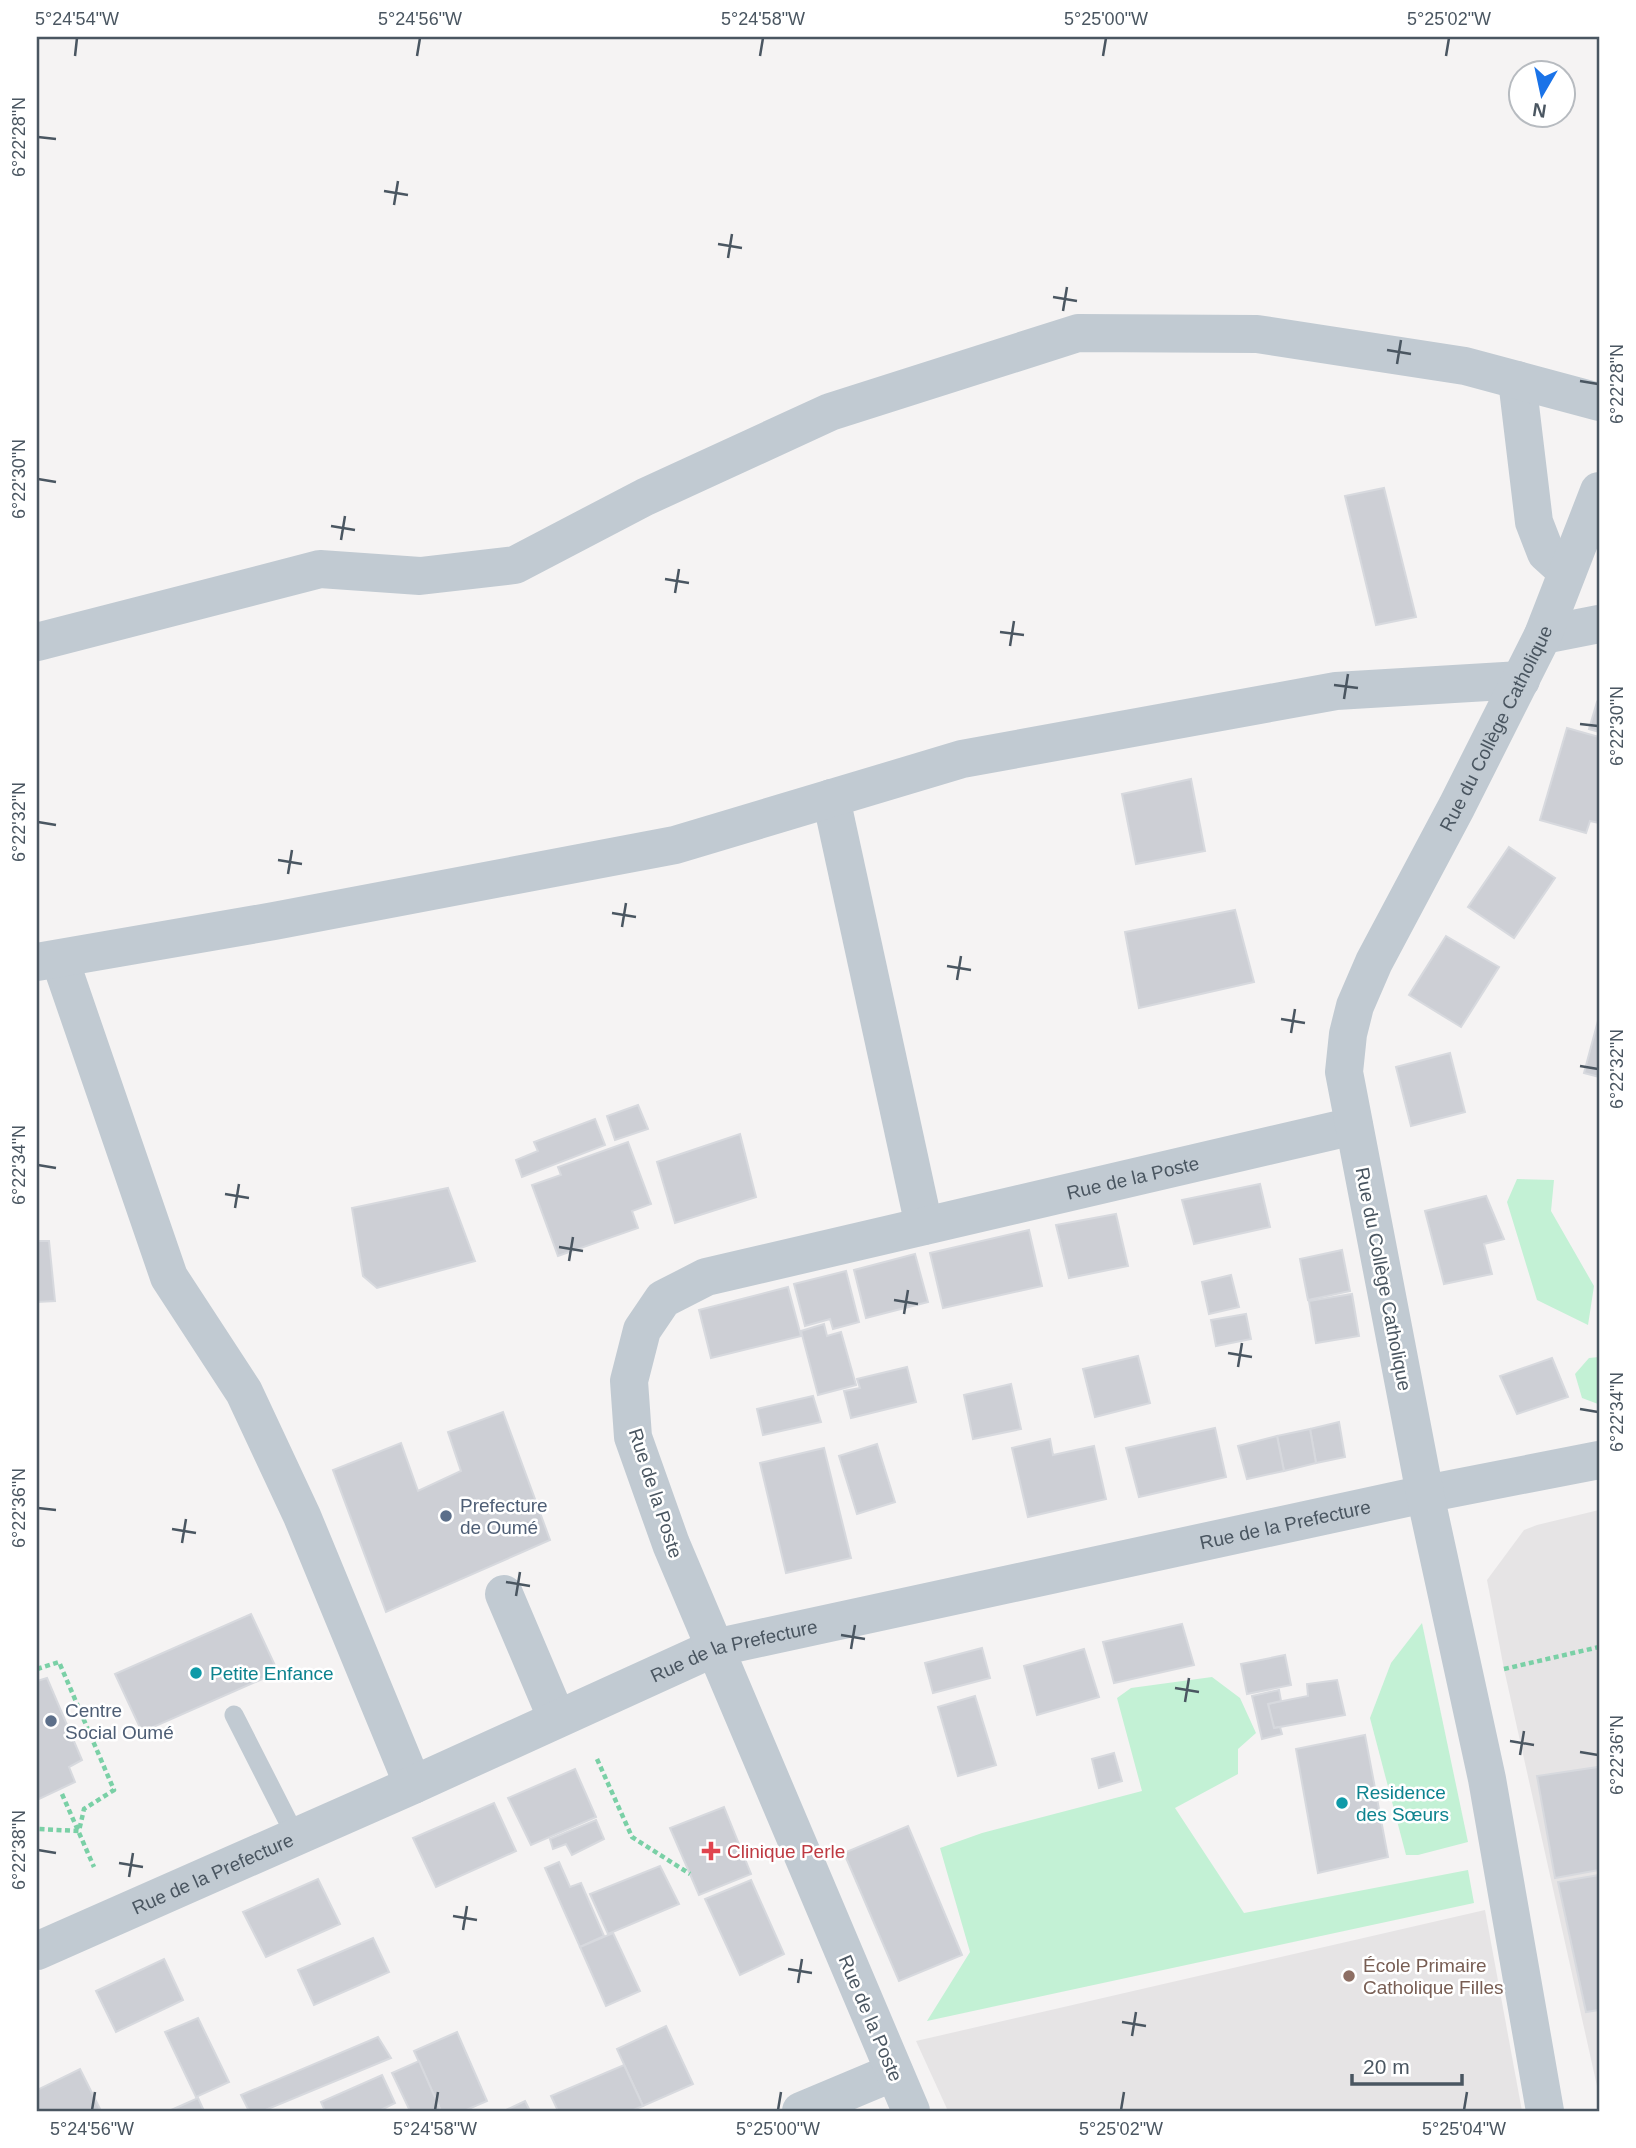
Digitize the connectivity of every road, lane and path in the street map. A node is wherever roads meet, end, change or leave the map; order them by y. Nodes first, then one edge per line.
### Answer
1 (1517, 380) junction
2 (1599, 402) edge
3 (1599, 491) edge
4 (1567, 572) junction
5 (1599, 624) edge
6 (1543, 635) junction
7 (37, 642) edge
8 (1521, 680) junction
9 (831, 798) junction
10 (48, 961) edge
11 (1354, 1126) junction
12 (924, 1226) junction
13 (1599, 1460) edge
14 (1425, 1494) junction
15 (504, 1594) dead end
16 (1599, 1647) edge
17 (714, 1648) junction
18 (1504, 1668) dead end
19 (37, 1669) edge
20 (234, 1715) dead end
21 (557, 1719) junction
22 (597, 1759) dead end
23 (413, 1785) junction
24 (62, 1794) dead end
25 (37, 1829) edge
26 (79, 1831) junction
27 (296, 1837) junction
28 (94, 1867) dead end
29 (690, 1874) dead end
30 (37, 1951) edge
31 (894, 2072) junction
32 (801, 2111) edge
33 (911, 2111) edge
34 (1545, 2111) edge

1 - 2 street
1 - 4 street
1 - 7 street
3 - 4 street, Rue du Collège Catholique
4 - 6 street, Rue du Collège Catholique
5 - 6 street
6 - 8 street, Rue du Collège Catholique
8 - 9 street
8 - 11 street, Rue du Collège Catholique
9 - 10 street
9 - 12 street
10 - 23 street
11 - 12 street, Rue de la Poste
11 - 14 street, Rue du Collège Catholique
12 - 17 street, Rue de la Poste
13 - 14 street, Rue de la Prefecture
14 - 17 street, Rue de la Prefecture
14 - 34 street, Rue du Collège Catholique
15 - 21 street
16 - 18 path
17 - 21 street, Rue de la Prefecture
17 - 31 street, Rue de la Poste
19 - 26 path
20 - 27 lane
21 - 23 street, Rue de la Prefecture
22 - 29 path
23 - 27 street, Rue de la Prefecture
24 - 26 path
25 - 26 path
26 - 28 path
27 - 30 street, Rue de la Prefecture
31 - 32 street
31 - 33 street, Rue de la Poste

